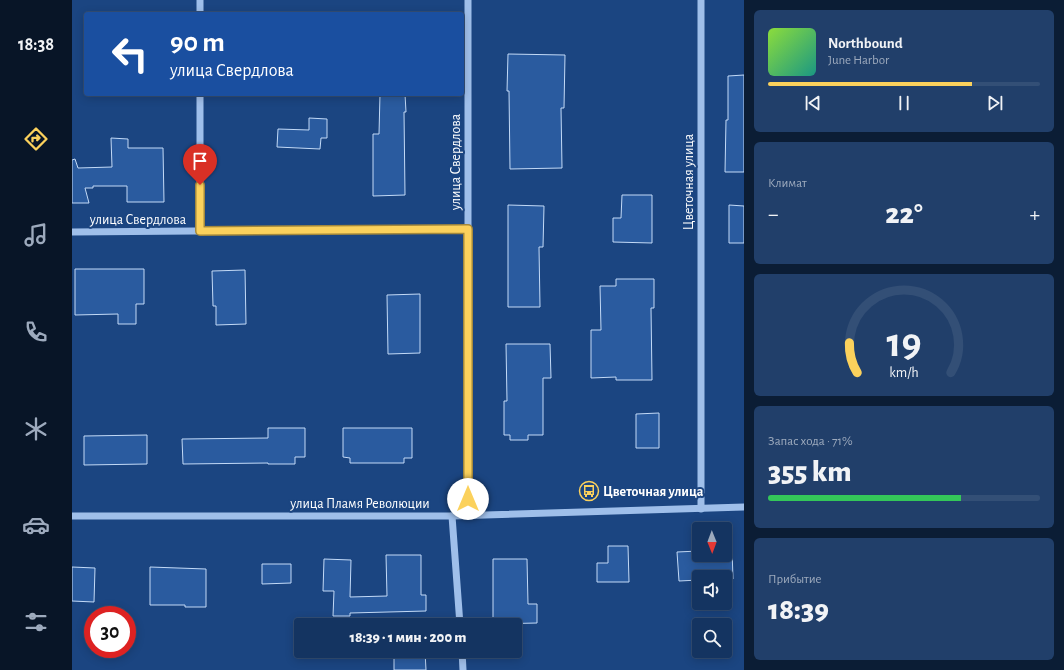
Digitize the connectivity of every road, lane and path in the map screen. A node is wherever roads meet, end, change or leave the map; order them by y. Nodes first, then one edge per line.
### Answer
1 (200, 0) edge
2 (468, 0) edge
3 (701, 0) edge
4 (200, 12) edge
5 (200, 96) edge
6 (468, 229) junction
7 (200, 231) junction
8 (72, 232) edge
9 (744, 508) edge
10 (701, 509) junction
11 (468, 515) junction
12 (72, 516) edge
13 (452, 516) junction
14 (459, 618) edge
15 (462, 658) edge
16 (463, 670) edge

1 - 4 street
2 - 6 street, улица Свердлова
3 - 10 street, Цветочная улица
5 - 7 street
6 - 7 street, улица Свердлова
6 - 11 street, улица Свердлова
7 - 8 street, улица Свердлова
9 - 10 street, улица Пламя Революции
10 - 11 street, улица Пламя Революции
11 - 13 street, улица Пламя Революции
12 - 13 street, улица Пламя Революции
13 - 14 street
15 - 16 street

